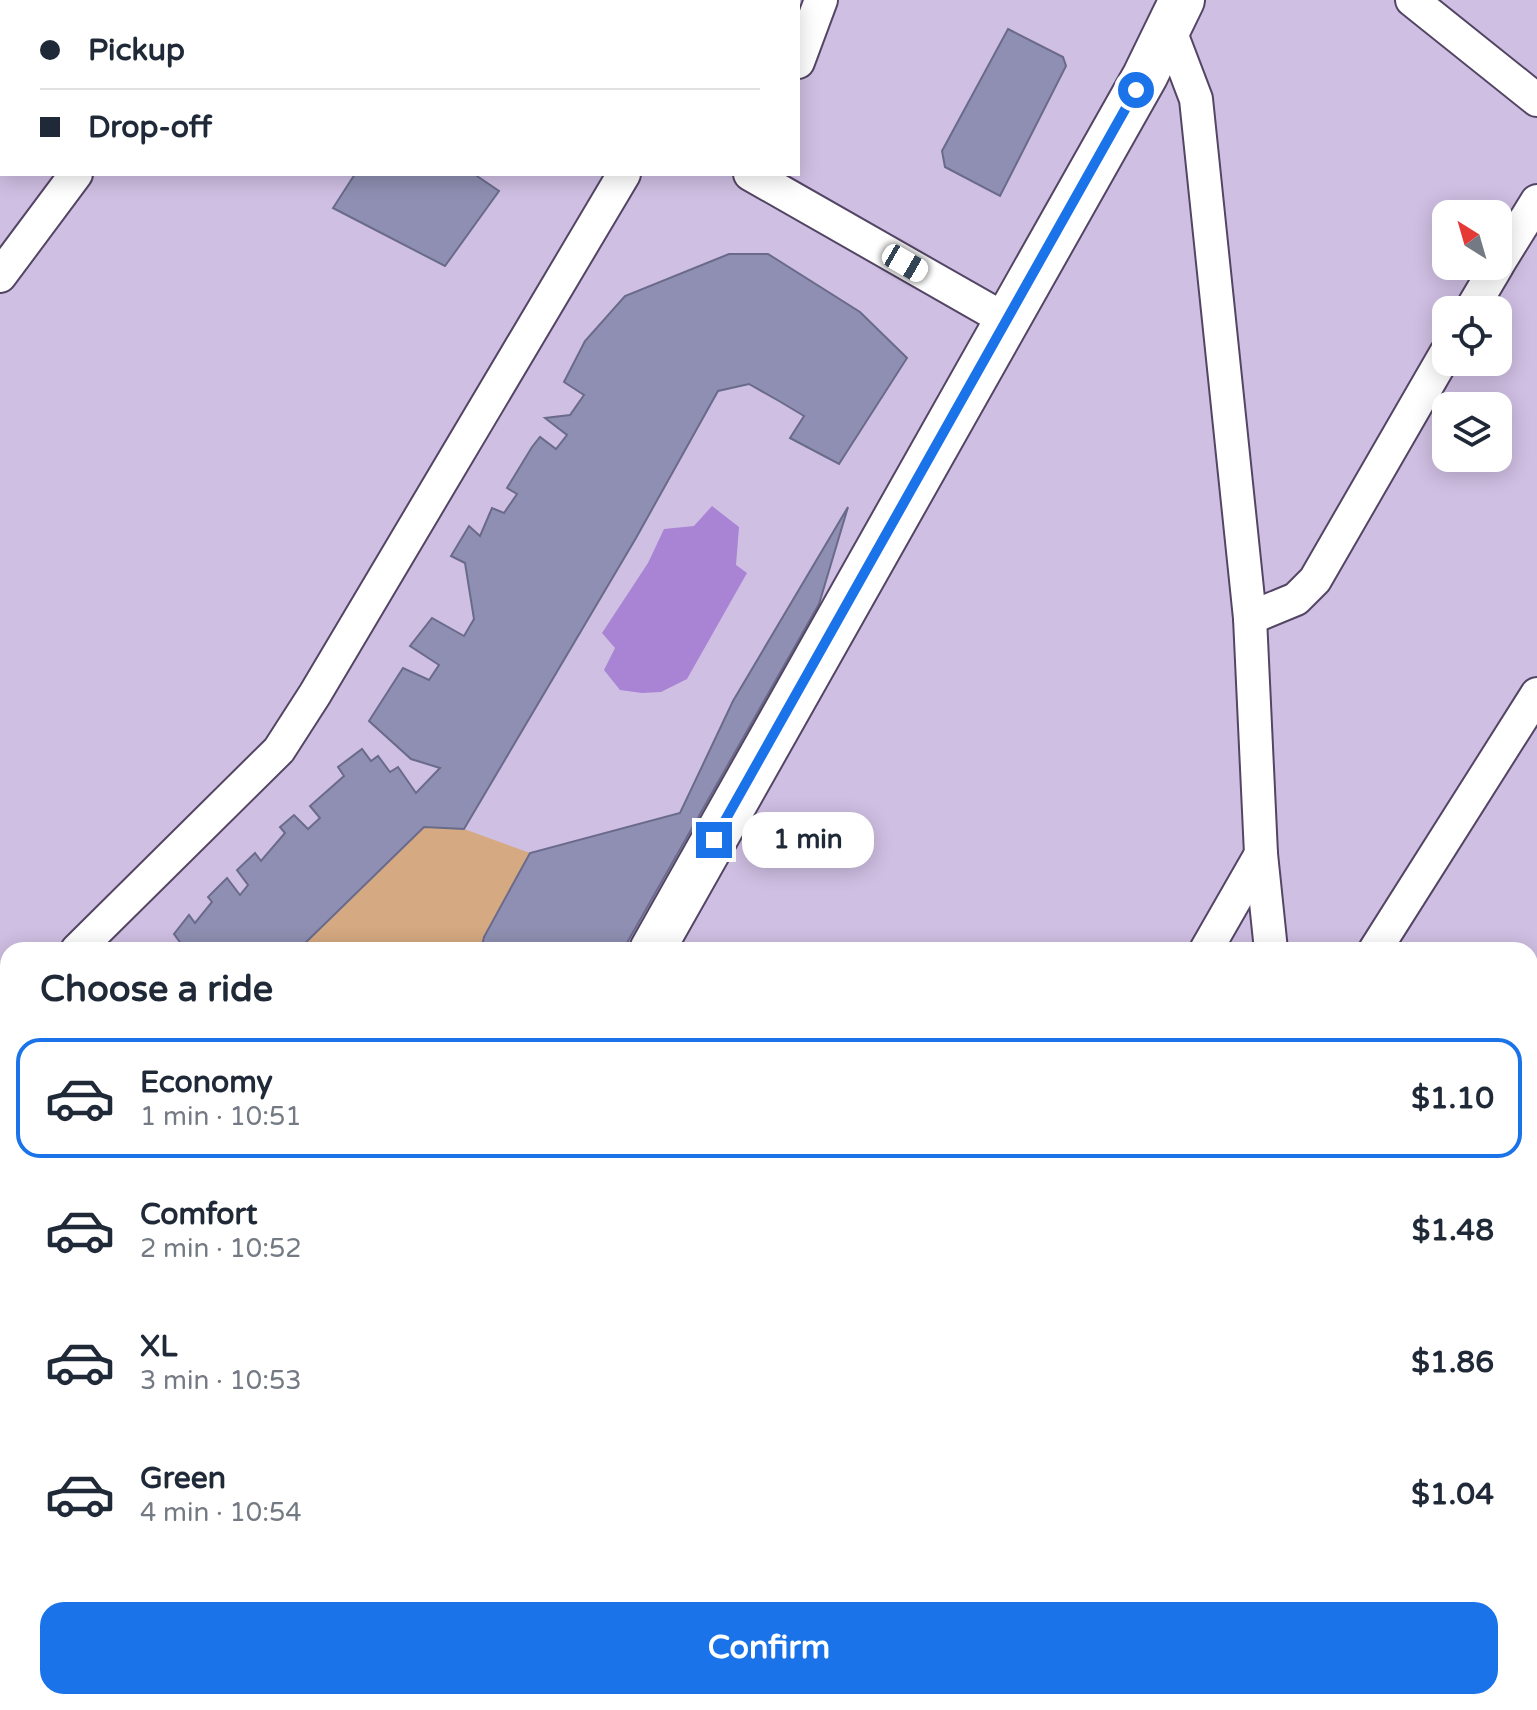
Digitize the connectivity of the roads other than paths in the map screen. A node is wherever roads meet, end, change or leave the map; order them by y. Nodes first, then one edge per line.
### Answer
1 (821, 0) edge
2 (1412, 0) edge
3 (1178, 7) edge
4 (800, 57) edge
5 (1537, 100) edge
6 (75, 176) edge
7 (623, 176) edge
8 (755, 176) edge
9 (1537, 201) edge
10 (1512, 242) edge
11 (0, 276) edge
12 (1006, 320) junction
13 (1433, 376) edge
14 (1250, 618) junction
15 (1537, 694) edge
16 (1261, 854) junction
17 (85, 942) edge
18 (656, 942) edge
19 (1211, 942) edge
20 (1270, 942) edge
21 (1380, 942) edge

1 - 4 street
2 - 5 street
3 - 12 street
3 - 14 street
6 - 11 street
7 - 17 street
8 - 12 street
9 - 10 street
12 - 18 street
13 - 14 street
14 - 16 street
15 - 21 street
16 - 19 street
16 - 20 street

